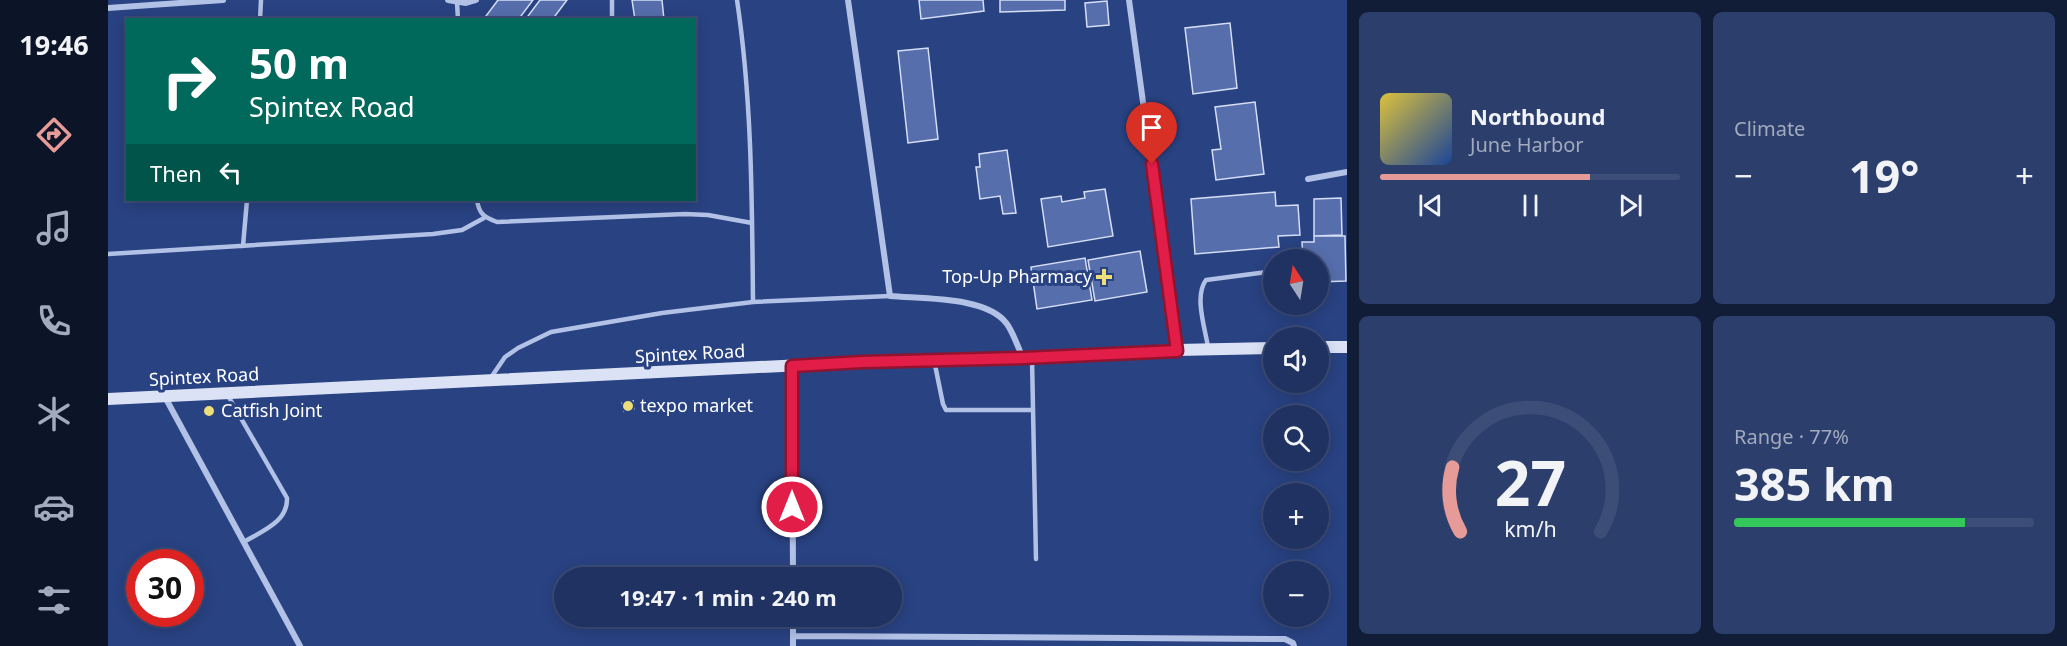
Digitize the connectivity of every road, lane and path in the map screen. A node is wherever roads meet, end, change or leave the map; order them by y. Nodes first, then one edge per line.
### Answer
1 (223, 0) edge
2 (261, 0) edge
3 (448, 0) edge
4 (476, 0) edge
5 (612, 0) edge
6 (737, 0) edge
7 (848, 0) edge
8 (1130, 0) edge
9 (457, 2) junction
10 (108, 8) edge
11 (260, 18) edge
12 (458, 18) edge
13 (612, 18) edge
14 (1347, 171) edge
15 (1308, 179) dead end
16 (247, 201) edge
17 (477, 201) edge
18 (484, 218) junction
19 (752, 224) junction
20 (243, 246) junction
21 (108, 254) edge
22 (1263, 273) edge
23 (890, 297) junction
24 (753, 302) junction
25 (1329, 347) edge
26 (1347, 347) edge
27 (1263, 348) edge
28 (1209, 350) junction
29 (1177, 351) junction
30 (1027, 358) junction
31 (934, 360) junction
32 (792, 366) junction
33 (489, 381) junction
34 (227, 393) junction
35 (165, 397) junction
36 (108, 399) edge
37 (1033, 410) junction
38 (244, 542) junction
39 (1036, 559) dead end
40 (793, 567) edge
41 (793, 627) edge
42 (793, 636) junction
43 (300, 646) edge
44 (793, 646) edge
45 (1294, 646) edge

1 - 10 street
2 - 11 lane
3 - 9 street
4 - 9 street
5 - 13 lane
6 - 19 lane
7 - 23 street
8 - 29 street
9 - 12 lane
14 - 15 street
16 - 20 lane
17 - 18 lane
18 - 19 lane
18 - 20 lane
19 - 24 lane
20 - 21 lane
22 - 28 lane
23 - 24 lane
23 - 30 street
24 - 33 lane
25 - 26 main road
27 - 28 main road, Spintex Road
28 - 29 main road, Spintex Road
29 - 30 main road, Spintex Road
30 - 31 main road, Spintex Road
30 - 37 lane
31 - 32 main road, Spintex Road
31 - 37 lane
32 - 33 main road, Spintex Road
32 - 40 street
33 - 34 main road, Spintex Road
34 - 35 main road, Spintex Road
34 - 38 lane
35 - 36 main road, Spintex Road
35 - 38 street
37 - 39 lane
38 - 43 street
41 - 42 street
42 - 44 street
42 - 45 street

